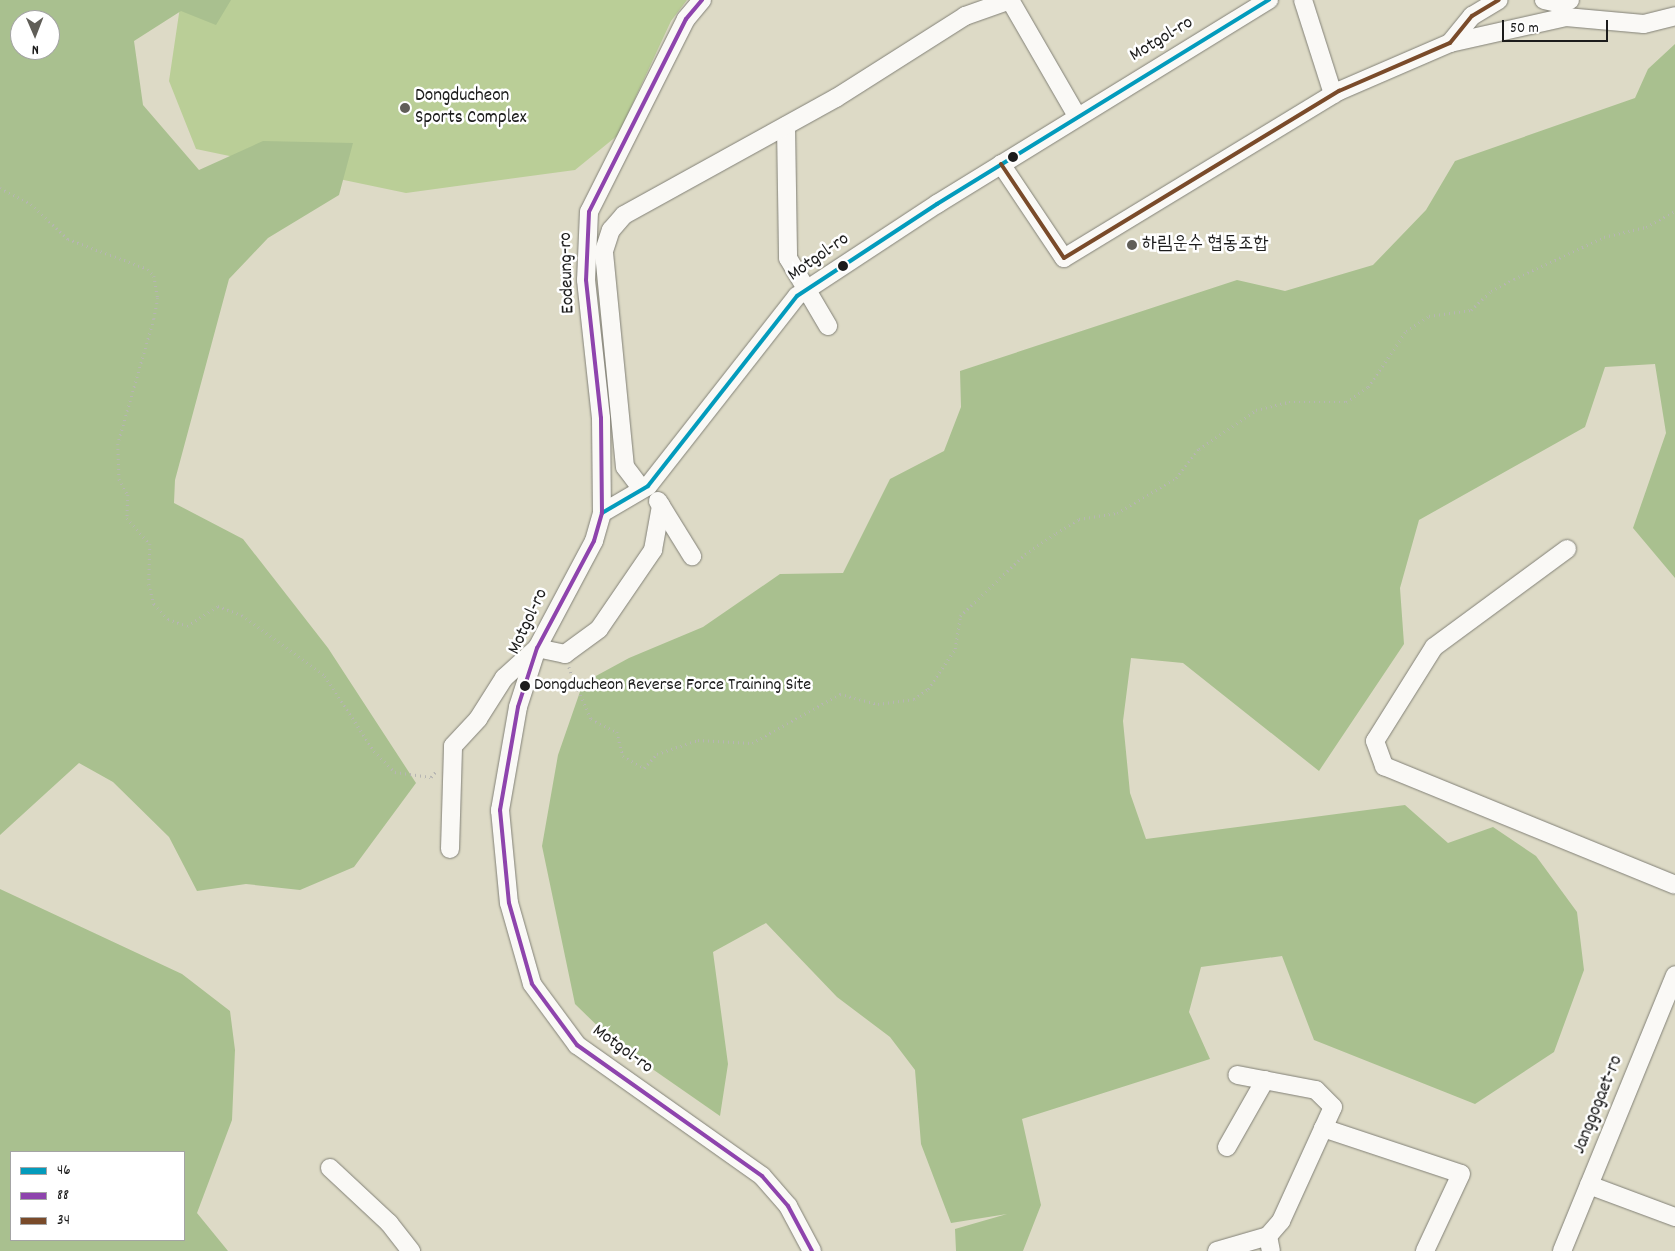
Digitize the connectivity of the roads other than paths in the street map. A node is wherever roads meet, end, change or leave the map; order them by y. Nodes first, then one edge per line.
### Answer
1 (702, 0) edge
2 (1010, 0) edge
3 (1264, 0) edge
4 (1303, 0) edge
5 (1499, 0) edge
6 (1544, 0) edge
7 (1570, 0) edge
8 (1675, 16) edge
9 (1450, 43) junction
10 (1333, 94) junction
11 (1077, 116) junction
12 (786, 126) junction
13 (1001, 164) junction
14 (805, 291) junction
15 (828, 326) dead end
16 (645, 487) junction
17 (661, 506) junction
18 (602, 513) junction
19 (1567, 549) dead end
20 (692, 556) dead end
21 (537, 648) junction
22 (450, 849) dead end
23 (1675, 886) edge
24 (1675, 975) edge
25 (1237, 1075) dead end
26 (1265, 1080) junction
27 (1323, 1128) junction
28 (1227, 1147) dead end
29 (330, 1168) dead end
30 (1588, 1185) junction
31 (1675, 1217) edge
32 (1270, 1243) edge
33 (411, 1251) edge
34 (812, 1251) edge
35 (1217, 1251) edge
36 (1425, 1251) edge
37 (1562, 1251) edge

1 - 18 street, Eodeung-ro
2 - 11 street
2 - 12 street
3 - 11 street, Motgol-ro
4 - 10 street
5 - 9 street
6 - 7 street
8 - 9 street
9 - 10 street
10 - 13 street
11 - 13 street, Motgol-ro
12 - 14 street
12 - 16 street
13 - 14 street, Motgol-ro
14 - 15 street
14 - 16 street, Motgol-ro
16 - 17 street
16 - 18 street, Motgol-ro
17 - 20 street
17 - 21 street
18 - 21 street, Motgol-ro
19 - 23 street
21 - 22 street
21 - 34 street, Motgol-ro
24 - 30 street, Janggogaet-ro
25 - 26 street
26 - 27 street
26 - 28 street
27 - 32 street
27 - 36 street
29 - 33 street
30 - 31 street
30 - 37 street, Janggogaet-ro
32 - 35 street

